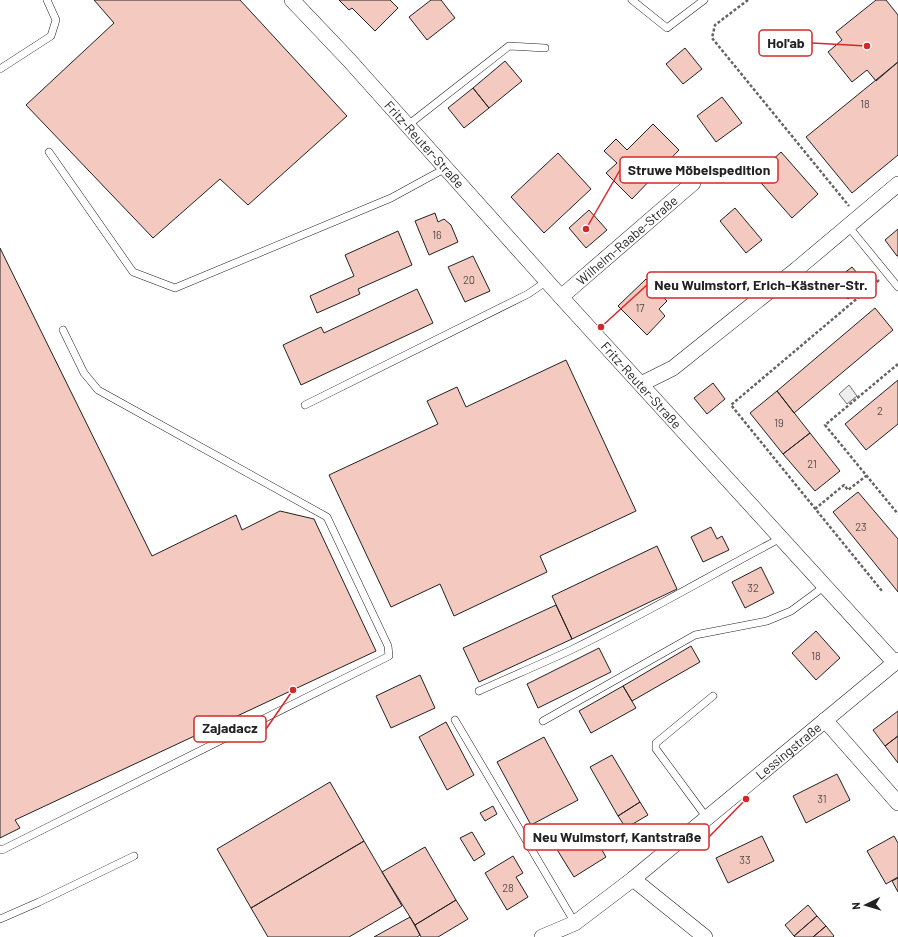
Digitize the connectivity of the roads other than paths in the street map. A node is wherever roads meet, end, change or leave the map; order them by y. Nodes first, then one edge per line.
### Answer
1 (47, 0) edge
2 (292, 0) edge
3 (632, 0) edge
4 (704, 0) edge
5 (545, 48) dead end
6 (0, 69) edge
7 (408, 126) junction
8 (49, 152) dead end
9 (446, 168) junction
10 (693, 183) dead end
11 (898, 184) edge
12 (852, 221) junction
13 (547, 281) junction
14 (898, 287) edge
15 (561, 297) junction
16 (64, 330) dead end
17 (641, 384) junction
18 (305, 405) dead end
19 (781, 538) junction
20 (825, 586) junction
21 (896, 661) edge
22 (479, 691) dead end
23 (713, 696) dead end
24 (455, 720) dead end
25 (826, 720) junction
26 (543, 721) dead end
27 (898, 803) edge
28 (707, 818) junction
29 (0, 849) edge
30 (134, 856) dead end
31 (633, 879) junction
32 (0, 918) edge
33 (576, 923) junction
34 (542, 937) edge
35 (705, 937) edge

1 - 6 lane
2 - 7 street, Fritz-Reuter-Straße
3 - 4 lane
5 - 7 lane
7 - 9 street, Fritz-Reuter-Straße
8 - 9 lane
9 - 13 street, Fritz-Reuter-Straße
10 - 15 street, Wilhelm-Raabe-Straße
11 - 12 street
12 - 14 lane
12 - 17 street
13 - 15 street, Fritz-Reuter-Straße
13 - 18 lane
15 - 17 street, Fritz-Reuter-Straße
16 - 29 lane
17 - 19 street, Fritz-Reuter-Straße
19 - 20 street, Fritz-Reuter-Straße
19 - 22 lane
20 - 21 street, Fritz-Reuter-Straße
20 - 26 lane
21 - 25 street, Lessingstraße
23 - 28 lane
24 - 33 lane
25 - 27 street
25 - 28 street, Lessingstraße
28 - 31 street, Lessingstraße
30 - 32 lane
31 - 33 street, Lessingstraße
31 - 35 street
33 - 34 street, Lessingstraße

